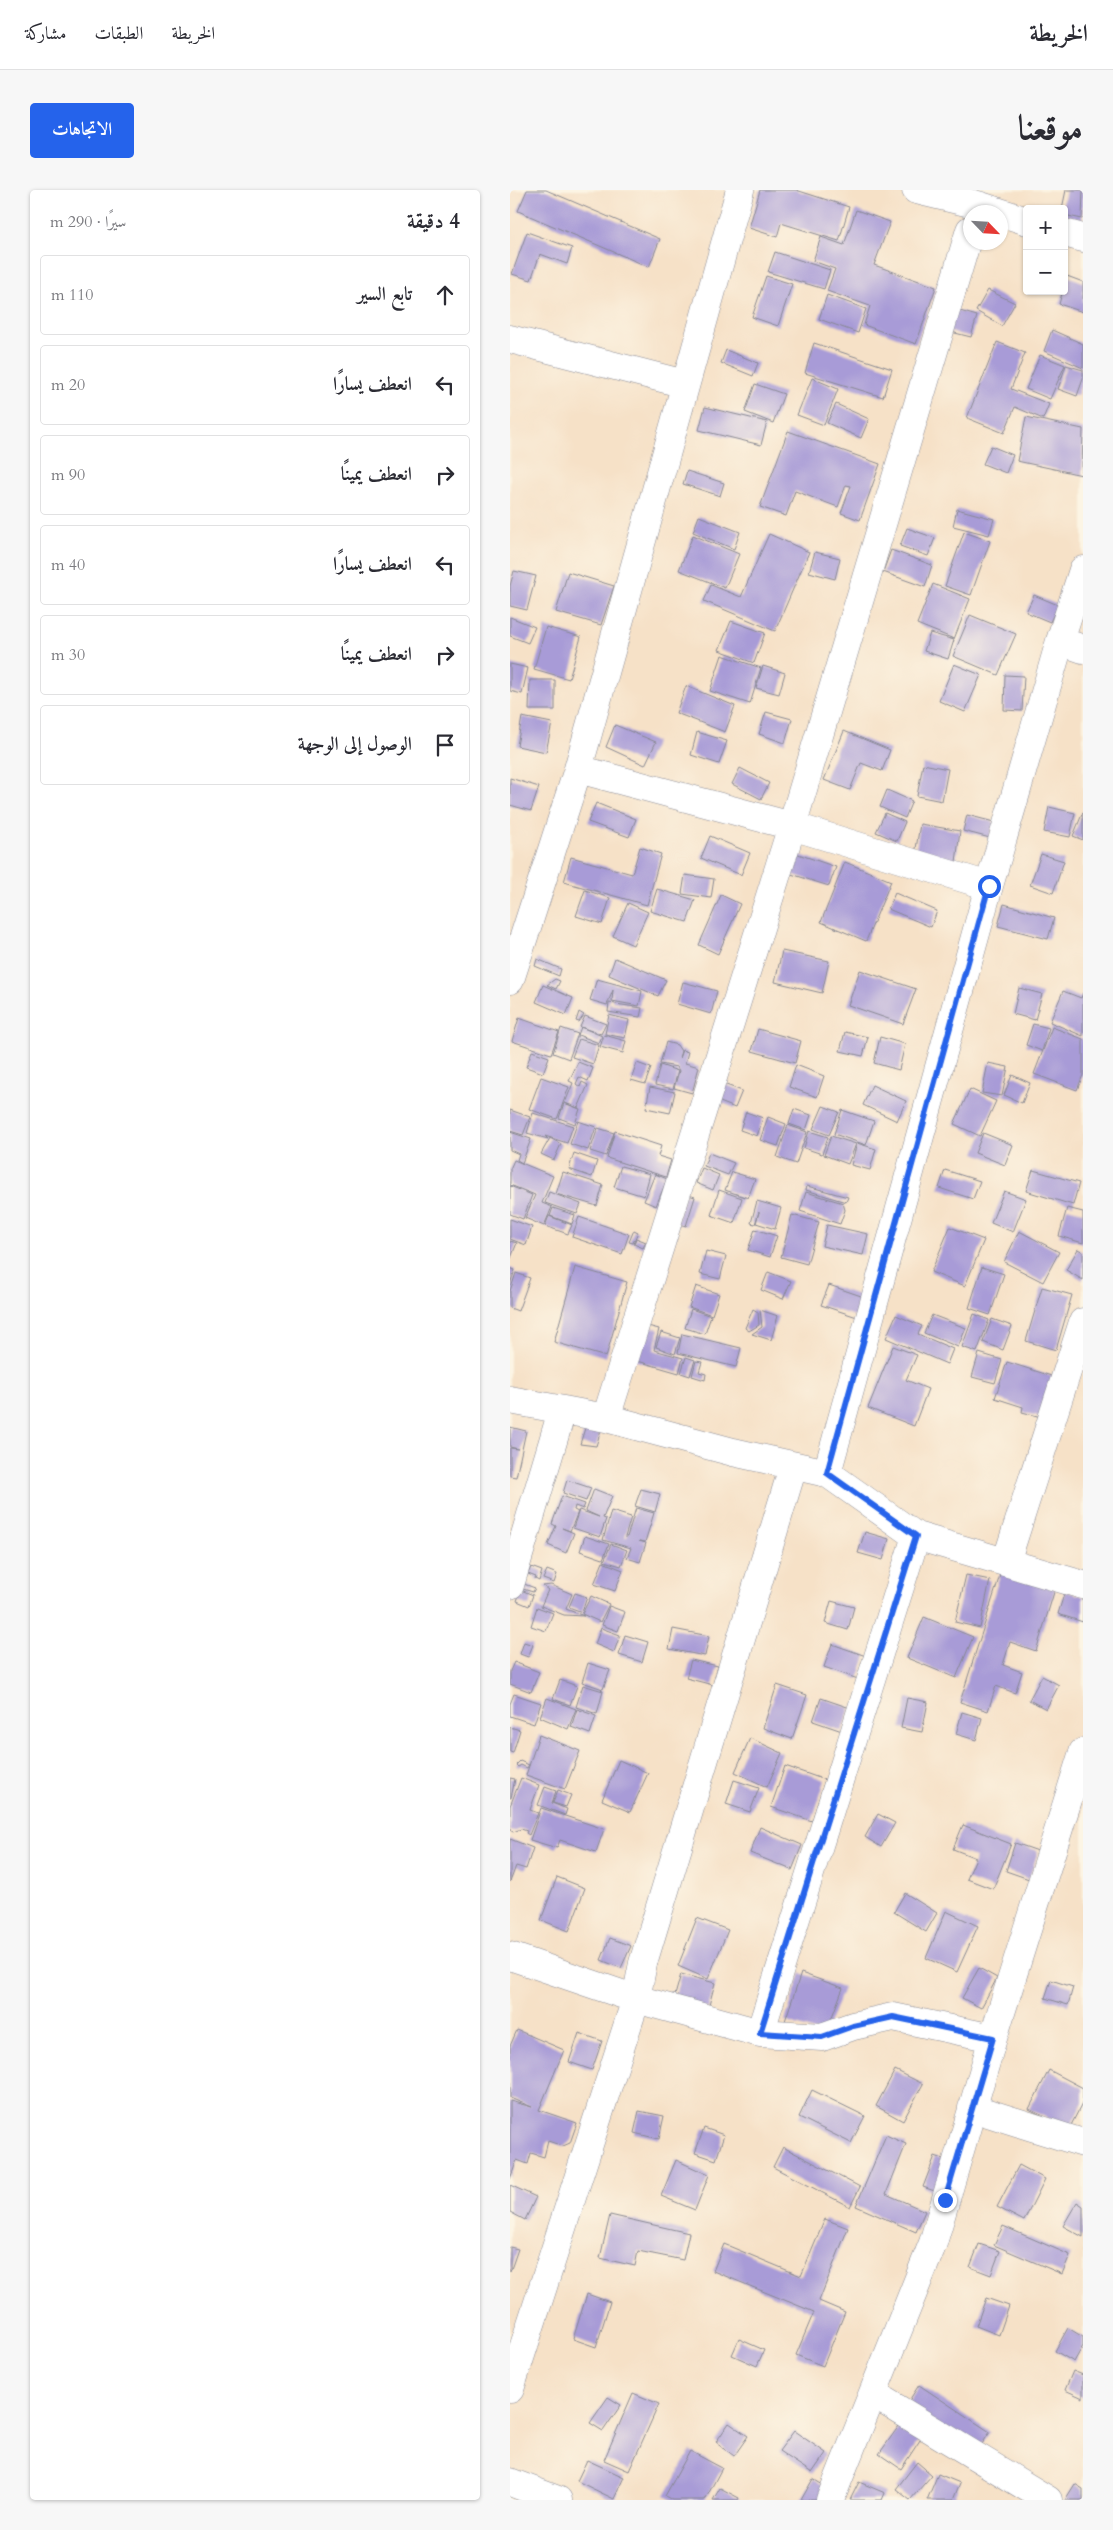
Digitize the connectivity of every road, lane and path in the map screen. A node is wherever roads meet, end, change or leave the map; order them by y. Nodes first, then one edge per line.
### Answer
1 (740, 190) edge
2 (916, 190) edge
3 (964, 205) edge
4 (1008, 216) edge
5 (1023, 220) edge
6 (1068, 233) edge
7 (1083, 238) edge
8 (965, 250) edge
9 (510, 339) edge
10 (685, 384) junction
11 (1083, 570) edge
12 (1071, 645) edge
13 (578, 769) junction
14 (792, 826) junction
15 (989, 886) junction
16 (510, 980) edge
17 (1083, 1322) edge
18 (510, 1400) edge
19 (562, 1411) junction
20 (606, 1418) junction
21 (793, 1467) junction
22 (827, 1473) junction
23 (916, 1536) junction
24 (1006, 1562) junction
25 (510, 1585) edge
26 (1083, 1585) edge
27 (1083, 1752) edge
28 (510, 1956) edge
29 (636, 1999) junction
30 (760, 2033) junction
31 (993, 2038) junction
32 (972, 2108) junction
33 (1083, 2144) edge
34 (510, 2389) edge
35 (873, 2394) junction
36 (510, 2482) edge
37 (558, 2500) edge
38 (830, 2500) edge
39 (1048, 2500) edge

1 - 10 street
2 - 3 street
4 - 5 street
6 - 7 street
8 - 14 street
9 - 10 street
10 - 13 street
11 - 12 street
12 - 15 street
13 - 14 street
13 - 16 street
14 - 15 street
14 - 20 street
15 - 22 street
17 - 24 street
18 - 19 street
19 - 20 street
19 - 25 street
20 - 21 street
21 - 22 street
21 - 29 street
22 - 23 street
23 - 24 street
23 - 30 street
24 - 26 street
27 - 31 street
28 - 29 street
29 - 30 street
29 - 34 street
30 - 31 street
31 - 32 street
32 - 33 street
32 - 35 street
35 - 38 street
35 - 39 street
36 - 37 street

